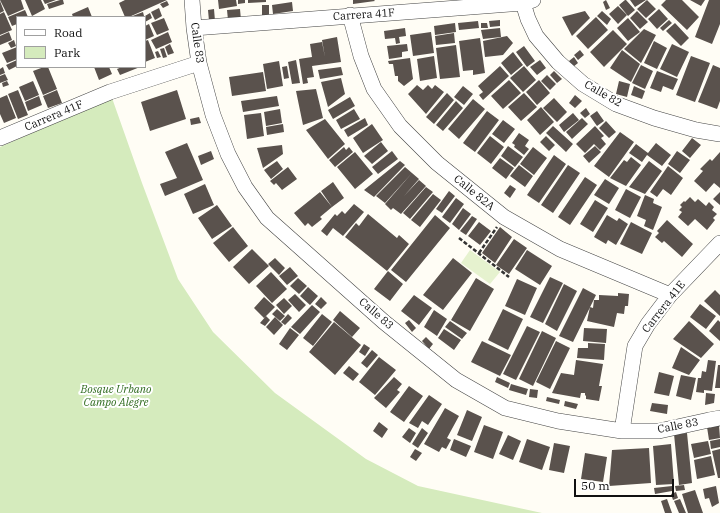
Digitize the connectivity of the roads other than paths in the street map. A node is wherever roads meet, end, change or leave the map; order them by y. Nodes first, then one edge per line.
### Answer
1 (192, 0) edge
2 (528, 1) edge
3 (350, 16) junction
4 (194, 28) junction
5 (199, 63) junction
6 (720, 134) edge
7 (0, 138) edge
8 (720, 243) edge
9 (670, 295) junction
10 (720, 418) edge
11 (622, 431) junction

1 - 4 street, Calle 83
2 - 3 street, Carrera 41F
2 - 6 street, Calle 82
3 - 4 street, Carrera 41F
3 - 9 street, Calle 82A
4 - 5 street, Calle 83
5 - 7 street, Carrera 41F
5 - 11 street, Calle 83
8 - 9 street, Carrera 41E
9 - 11 street, Carrera 41E
10 - 11 street, Calle 83

